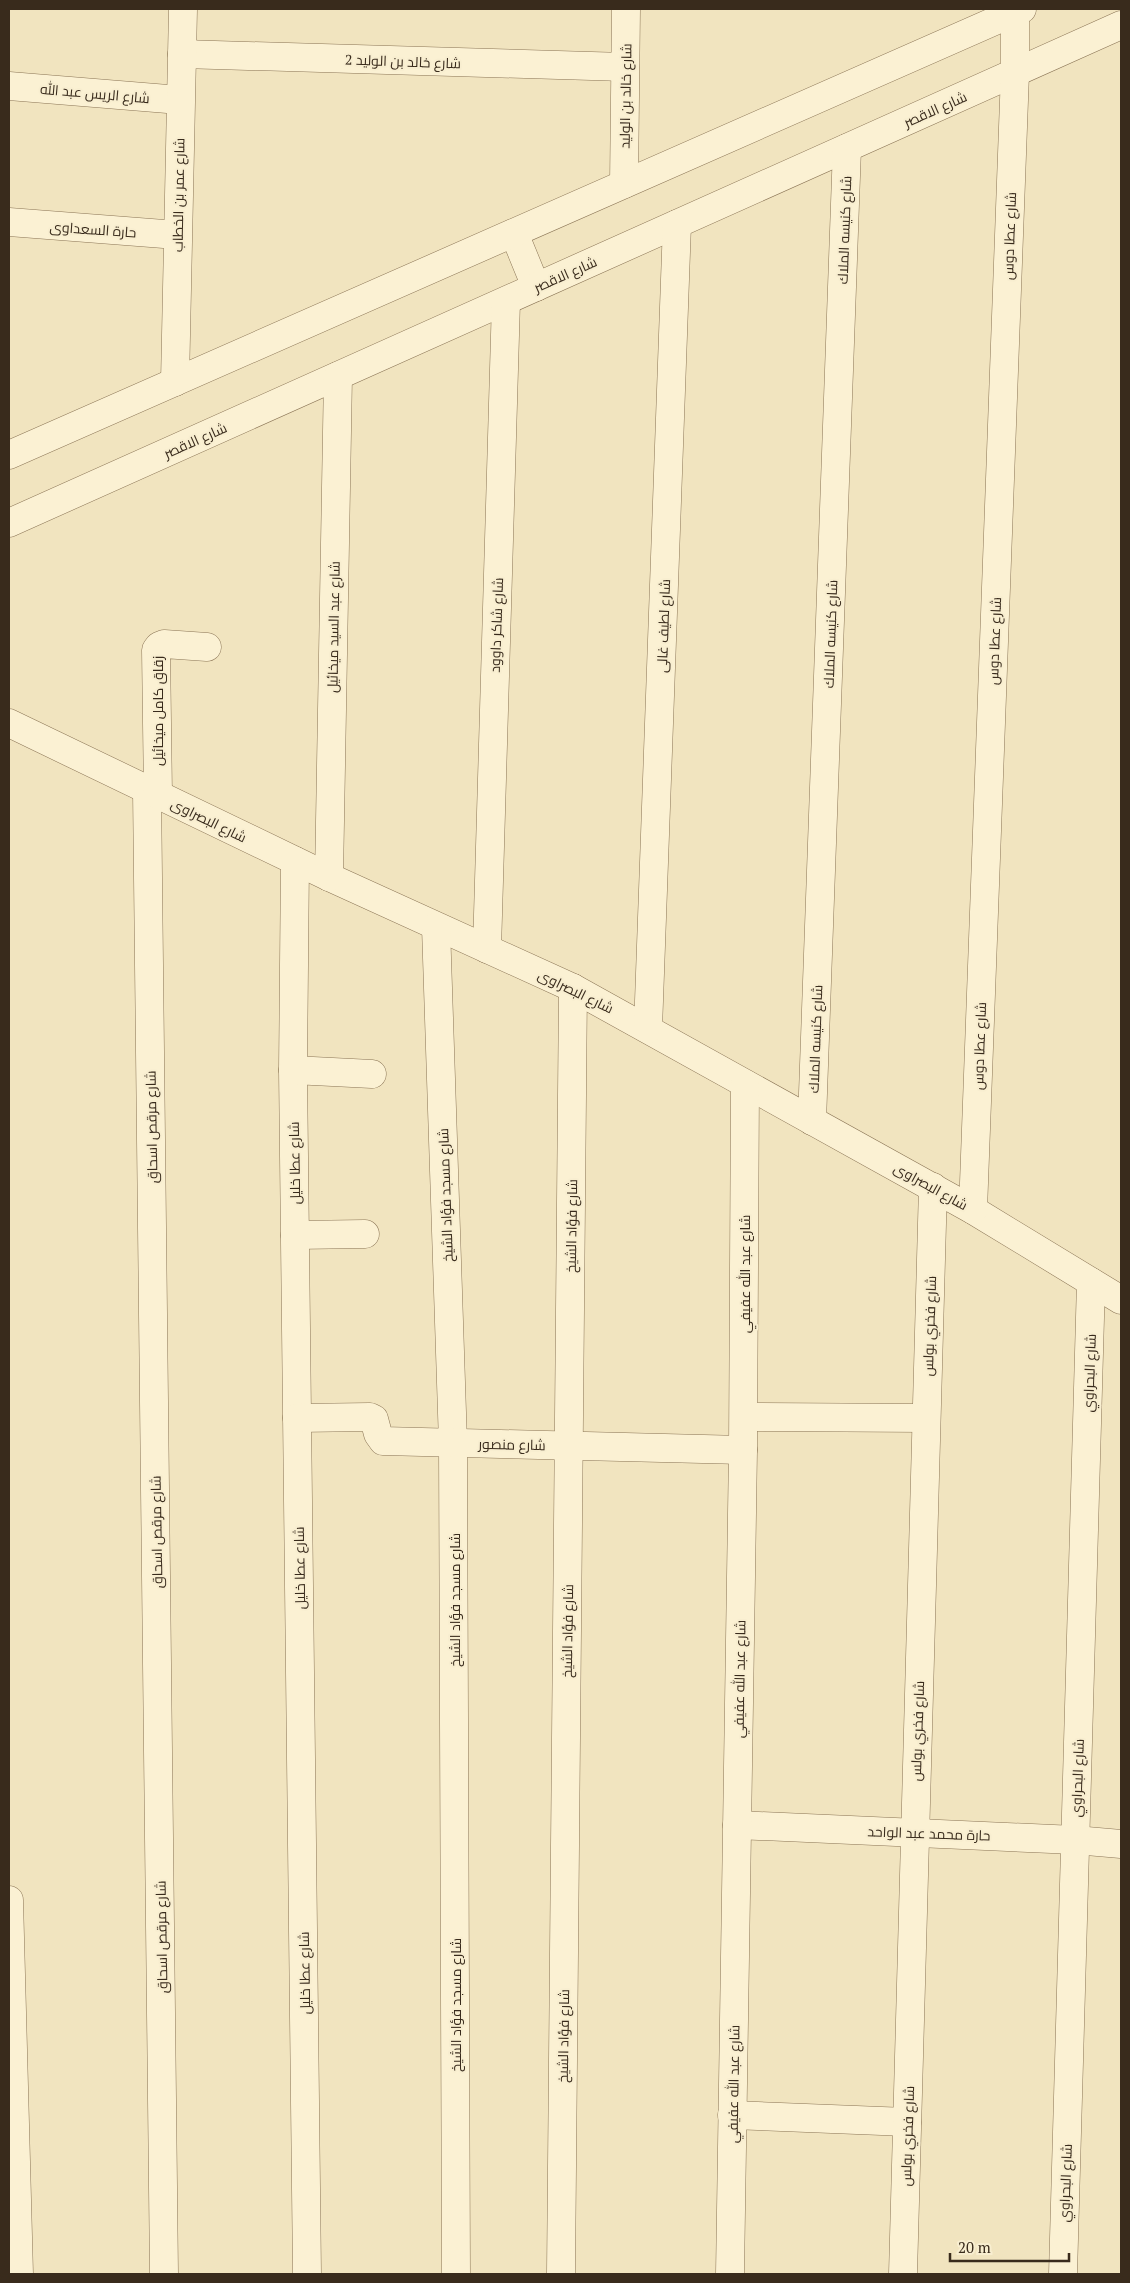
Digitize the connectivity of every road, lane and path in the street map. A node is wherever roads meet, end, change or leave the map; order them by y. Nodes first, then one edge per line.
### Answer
1 (183, 9) edge
2 (626, 9) edge
3 (1018, 10) edge
4 (1121, 25) edge
5 (182, 54) junction
6 (625, 67) junction
7 (1015, 73) junction
8 (9, 86) edge
9 (180, 100) junction
10 (848, 148) junction
11 (624, 184) junction
12 (9, 222) edge
13 (677, 224) junction
14 (514, 233) junction
15 (177, 235) junction
16 (536, 288) junction
17 (506, 301) junction
18 (338, 376) junction
19 (175, 382) junction
20 (9, 455) edge
21 (9, 523) edge
22 (207, 647) dead end
23 (9, 723) edge
24 (153, 793) junction
25 (295, 861) junction
26 (329, 877) junction
27 (436, 926) junction
28 (487, 950) junction
29 (573, 988) junction
30 (648, 1029) junction
31 (293, 1070) junction
32 (372, 1074) dead end
33 (746, 1084) junction
34 (812, 1121) junction
35 (933, 1187) junction
36 (973, 1210) junction
37 (365, 1234) dead end
38 (295, 1235) junction
39 (1092, 1282) junction
40 (1121, 1300) edge
41 (744, 1417) junction
42 (297, 1418) junction
43 (926, 1418) junction
44 (453, 1443) junction
45 (569, 1446) junction
46 (743, 1450) junction
47 (737, 1825) junction
48 (915, 1833) junction
49 (1075, 1840) junction
50 (1121, 1844) edge
51 (9, 1900) edge
52 (10, 2024) edge
53 (732, 2115) junction
54 (907, 2122) junction
55 (12, 2172) edge
56 (19, 2274) edge
57 (164, 2274) edge
58 (308, 2274) edge
59 (456, 2274) edge
60 (561, 2274) edge
61 (730, 2274) edge
62 (903, 2274) edge
63 (1063, 2274) edge

1 - 5 street, شارع عمر بن الخطاب
2 - 6 street, شارع خالد بن الوليد
3 - 7 street, شارع عطا دوس
3 - 11 street
4 - 7 street, شارع الاقصر
5 - 6 street, شارع خالد بن الوليد 2
5 - 9 street, شارع عمر بن الخطاب
6 - 11 street, شارع خالد بن الوليد
7 - 10 street, شارع الاقصر
7 - 36 street, شارع عطا دوس
8 - 9 street, شارع الريس عبد الله
9 - 15 street, شارع عمر بن الخطاب
10 - 13 street, شارع الاقصر
10 - 34 street, شارع كنيسه الملاك
11 - 14 street
12 - 15 street, حارة السعداوى
13 - 16 street, شارع الاقصر
13 - 30 street, شارع لطيف غالى
14 - 16 street
14 - 19 street
15 - 19 street, شارع عمر بن الخطاب
16 - 17 street, شارع الاقصر
17 - 18 street, شارع الاقصر
17 - 28 street, شارع شاكر داوود
18 - 21 street, شارع الاقصر
18 - 26 street, شارع عبد السيد ميخائيل
19 - 20 street
22 - 24 street, زقاق كامل ميخائيل
23 - 24 street, شارع البصراوى
24 - 25 street, شارع البصراوى
24 - 57 street, شارع مرقص اسحاق
25 - 26 street, شارع البصراوى
25 - 31 street, شارع عطا خليل
26 - 27 street, شارع البصراوى
27 - 28 street, شارع البصراوى
27 - 44 street, شارع مسجد فؤاد الشيخ
28 - 29 street, شارع البصراوى
29 - 30 street, شارع البصراوى
29 - 45 street, شارع فؤاد الشيخ
30 - 33 street, شارع البصراوى
31 - 32 street
31 - 38 street, شارع عطا خليل
33 - 34 street, شارع البصراوى
33 - 41 street, شارع عبد الله عفيفي
34 - 35 street, شارع البصراوى
35 - 36 street, شارع البصراوى
35 - 43 street, شارع فخري بولس
36 - 39 street, شارع البصراوى
37 - 38 street
38 - 42 street, شارع عطا خليل
39 - 40 street, شارع البصراوى
39 - 49 street, شارع البحراوي
41 - 43 street
41 - 46 street, شارع عبد الله عفيفي
42 - 44 street, شارع منصور
42 - 58 street, شارع عطا خليل
43 - 48 street, شارع فخري بولس
44 - 45 street, شارع منصور
44 - 59 street, شارع مسجد فؤاد الشيخ
45 - 46 street, شارع منصور
45 - 60 street, شارع فؤاد الشيخ
46 - 47 street, شارع عبد الله عفيفي
47 - 48 street, حارة محمد عبد الواحد
47 - 53 street, شارع عبد الله عفيفي
48 - 49 street, حارة محمد عبد الواحد
48 - 54 street, شارع فخري بولس
49 - 50 street, حارة محمد عبد الواحد
49 - 63 street, شارع البحراوي
51 - 52 street
52 - 55 street
53 - 54 street
53 - 61 street, شارع عبد الله عفيفي
54 - 62 street, شارع فخري بولس
55 - 56 street

